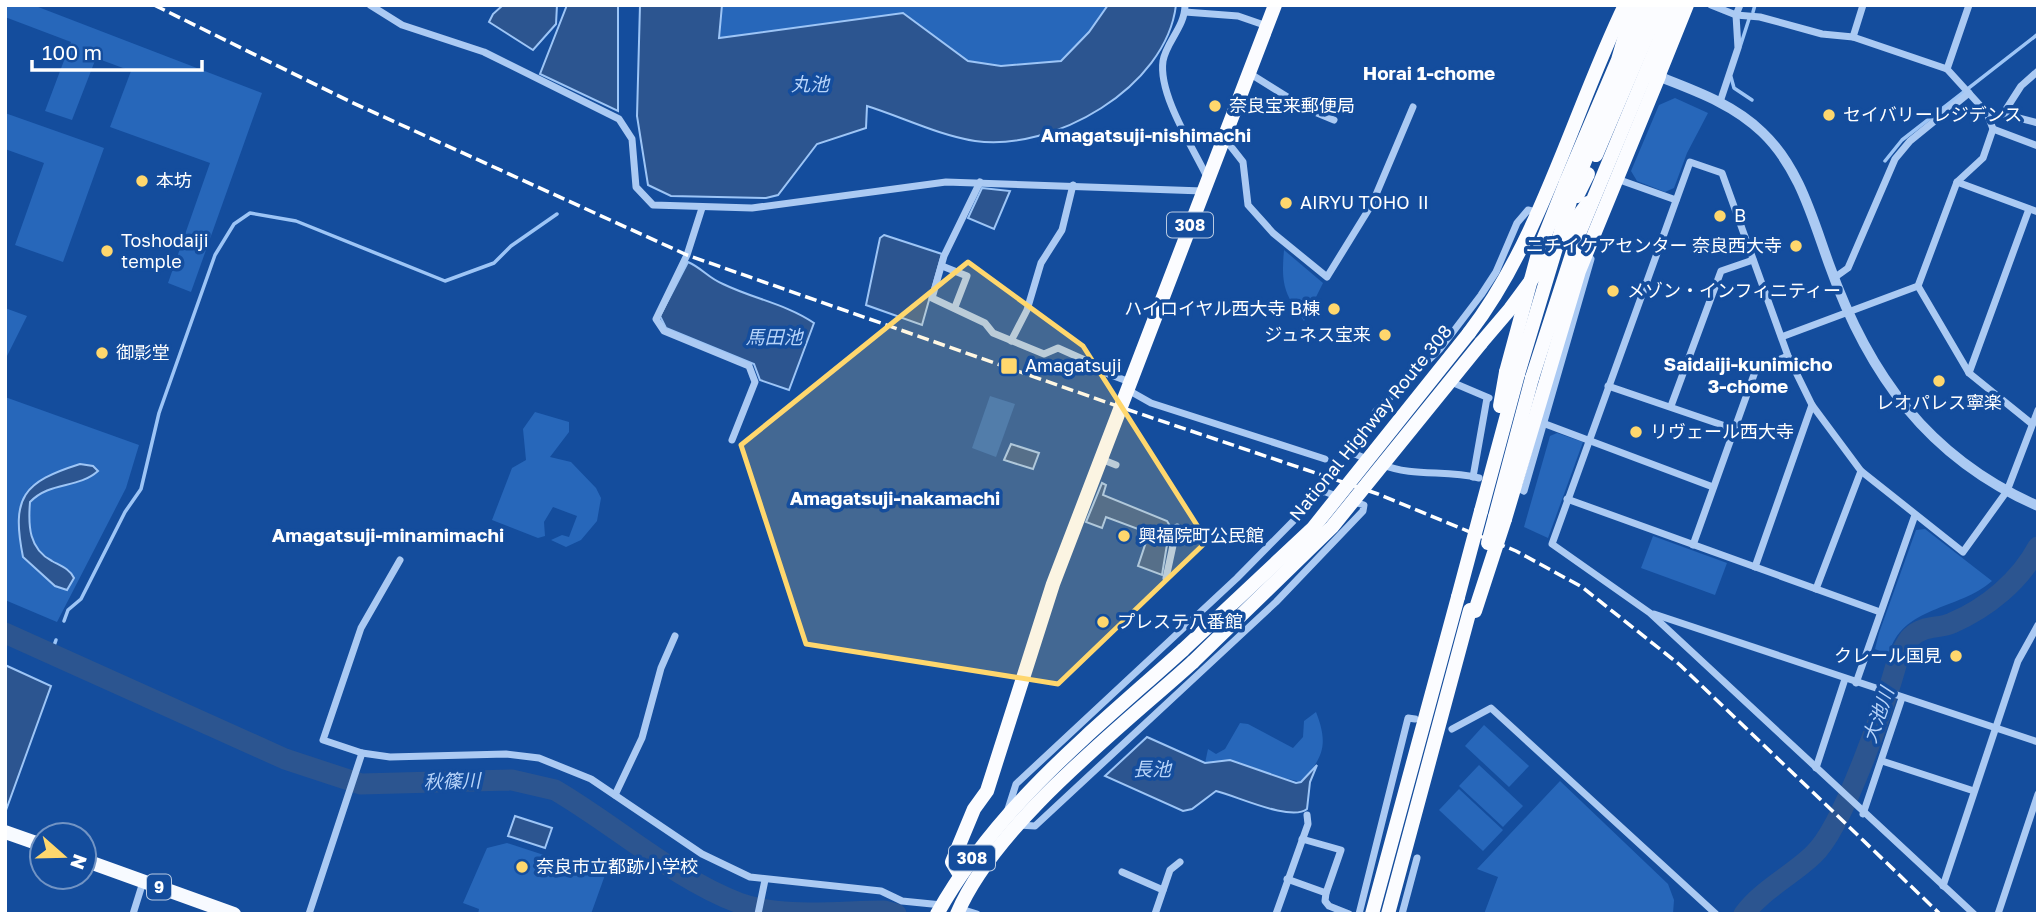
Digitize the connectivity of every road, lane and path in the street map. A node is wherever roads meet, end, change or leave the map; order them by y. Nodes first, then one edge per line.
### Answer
1 (370, 5) edge
2 (1275, 5) edge
3 (1625, 5) edge
4 (1634, 5) edge
5 (1648, 5) edge
6 (1660, 5) edge
7 (1674, 5) edge
8 (1687, 5) edge
9 (1711, 5) edge
10 (1740, 5) edge
11 (1863, 5) edge
12 (1969, 5) edge
13 (1185, 8) edge
14 (1737, 15) junction
15 (1267, 26) junction
16 (1853, 37) junction
17 (1602, 55) junction
18 (1618, 60) junction
19 (1947, 69) junction
20 (2038, 71) edge
21 (1249, 74) junction
22 (1659, 76) junction
23 (1966, 90) junction
24 (1720, 102) junction
25 (1413, 107) dead end
26 (1987, 113) junction
27 (2003, 114) junction
28 (1334, 120) dead end
29 (2038, 123) edge
30 (1993, 129) junction
31 (1225, 138) junction
32 (2038, 146) edge
33 (1616, 178) junction
34 (980, 182) junction
35 (1957, 182) junction
36 (1206, 185) junction
37 (1073, 186) junction
38 (1608, 198) junction
39 (1676, 201) junction
40 (702, 208) junction
41 (2029, 209) junction
42 (1536, 212) junction
43 (2038, 212) edge
44 (1753, 260) junction
45 (942, 266) junction
46 (1834, 278) junction
47 (1918, 286) junction
48 (955, 307) junction
49 (1510, 309) junction
50 (1847, 314) junction
51 (1784, 336) junction
52 (1011, 341) junction
53 (1788, 356) junction
54 (1419, 368) junction
55 (1969, 373) junction
56 (1519, 375) junction
57 (1129, 386) junction
58 (1608, 386) junction
59 (1812, 405) junction
60 (1671, 406) junction
61 (2038, 410) edge
62 (1542, 422) junction
63 (2032, 424) junction
64 (1734, 429) junction
65 (1589, 438) junction
66 (732, 440) dead end
67 (1101, 459) junction
68 (1325, 459) dead end
69 (1116, 465) dead end
70 (1861, 471) junction
71 (1713, 487) junction
72 (1522, 490) dead end
73 (2007, 491) junction
74 (1567, 499) junction
75 (2038, 506) edge
76 (1915, 515) junction
77 (1500, 518) junction
78 (1177, 527) dead end
79 (1693, 545) junction
80 (400, 560) dead end
81 (1755, 567) junction
82 (1166, 578) dead end
83 (1816, 589) junction
84 (1880, 612) junction
85 (1650, 613) junction
86 (2038, 625) edge
87 (675, 636) dead end
88 (2029, 640) junction
89 (2038, 643) edge
90 (1188, 656) junction
91 (1845, 679) junction
92 (1856, 683) junction
93 (1900, 697) junction
94 (1415, 719) dead end
95 (1452, 729) dead end
96 (1995, 729) junction
97 (2038, 742) edge
98 (362, 753) junction
99 (1882, 761) junction
100 (1816, 768) junction
101 (987, 791) junction
102 (1974, 791) junction
103 (2038, 794) edge
104 (615, 795) junction
105 (1006, 813) junction
106 (2035, 813) edge
107 (1863, 814) junction
108 (1307, 815) dead end
109 (1019, 825) junction
110 (5, 832) edge
111 (1302, 839) junction
112 (28, 840) edge
113 (1417, 858) dead end
114 (1180, 862) dead end
115 (98, 865) edge
116 (1122, 872) dead end
117 (960, 875) junction
118 (1287, 879) junction
119 (144, 881) junction
120 (765, 881) junction
121 (1943, 886) junction
122 (1163, 890) junction
123 (1326, 893) junction
124 (939, 910) edge
125 (958, 911) edge
126 (133, 914) edge
127 (234, 914) edge
128 (309, 914) edge
129 (758, 914) edge
130 (977, 914) edge
131 (1155, 914) edge
132 (1276, 914) edge
133 (1349, 914) edge
134 (1359, 914) edge
135 (1372, 914) edge
136 (1388, 914) edge
137 (1402, 914) edge
138 (1716, 914) edge
139 (1974, 914) edge
140 (1998, 914) edge

1 - 40 street
2 - 15 highway, 308
3 - 17 highway, National Highway Route 308 / 308
4 - 18 highway
5 - 56 highway, bridge
6 - 49 highway, 308, bridge
7 - 56 highway, bridge
8 - 22 highway, National Highway Route 308 / 308
9 - 14 street
10 - 14 street
11 - 16 street
12 - 19 street
13 - 15 street
13 - 36 street
14 - 16 street
14 - 24 street
15 - 21 highway, 308
16 - 19 street
17 - 18 street
17 - 42 highway, National Highway Route 308 / 308
18 - 22 street
18 - 56 highway, bridge
19 - 23 street
20 - 27 street
21 - 28 street
21 - 31 highway, 308
22 - 24 street
22 - 33 highway
22 - 49 highway, National Highway Route 308 / 308
23 - 26 street
23 - 46 street
24 - 46 street
25 - 31 street
26 - 27 street
26 - 30 street
27 - 29 street
30 - 32 street
30 - 35 street
31 - 36 highway, 308
33 - 38 highway
33 - 39 street
34 - 37 street
34 - 40 street
34 - 45 street
35 - 41 street
35 - 47 street
36 - 37 street
36 - 57 highway, 308
37 - 52 street
38 - 62 street
38 - 77 highway
39 - 44 street
39 - 58 street
40 - 66 street
41 - 43 street
41 - 55 street
42 - 54 street
42 - 90 highway, National Highway Route 308 / 308, bridge
44 - 51 street
44 - 60 street
45 - 48 street
45 - 48 street
46 - 50 street
47 - 50 street
47 - 55 street
48 - 52 street
49 - 90 highway, National Highway Route 308 / 308, bridge
50 - 51 street
50 - 73 street
51 - 53 street
52 - 57 street
53 - 59 street
53 - 64 street
54 - 54 street
55 - 63 street
56 - 77 highway
56 - 135 highway, bridge
57 - 67 highway, 308
57 - 68 street
58 - 60 street
58 - 65 street
59 - 70 street
59 - 81 street
60 - 64 street
61 - 63 street
62 - 65 street
62 - 72 street
63 - 73 street
64 - 71 street
65 - 71 street
65 - 74 street
67 - 69 street
67 - 101 highway, 308
70 - 76 street
70 - 83 street
71 - 79 street
73 - 75 street
73 - 76 street
74 - 79 street
74 - 85 street
76 - 84 street
77 - 136 highway, bridge
78 - 82 street
79 - 81 street
80 - 98 street
81 - 83 street
83 - 84 street
84 - 92 street
85 - 91 street
85 - 100 street
86 - 88 street
87 - 104 street
88 - 89 street
88 - 96 street
90 - 105 highway, National Highway Route 308 / 308
90 - 109 highway, National Highway Route 308 / 308
91 - 92 street
91 - 100 street
92 - 93 street
93 - 96 street
93 - 99 street
94 - 134 street
95 - 138 street
96 - 97 street
96 - 102 street
98 - 104 street
98 - 128 street
99 - 102 street
99 - 107 street
100 - 107 street
101 - 105 highway
101 - 117 highway, 308
102 - 121 street
103 - 106 street
104 - 120 street
105 - 109 highway
105 - 109 street
105 - 117 highway, National Highway Route 308 / 308
106 - 140 street
107 - 121 street
108 - 111 street
109 - 125 highway, National Highway Route 308 / 308
110 - 112 main road
111 - 118 street
111 - 123 street
113 - 137 street
114 - 122 street
115 - 119 main road, 9
116 - 122 street
117 - 124 highway, National Highway Route 308 / 308
118 - 123 street
118 - 132 street
119 - 126 street
119 - 127 main road, 9
120 - 124 street
120 - 129 street
121 - 139 street
122 - 131 street
123 - 133 street
124 - 125 street
125 - 130 street

